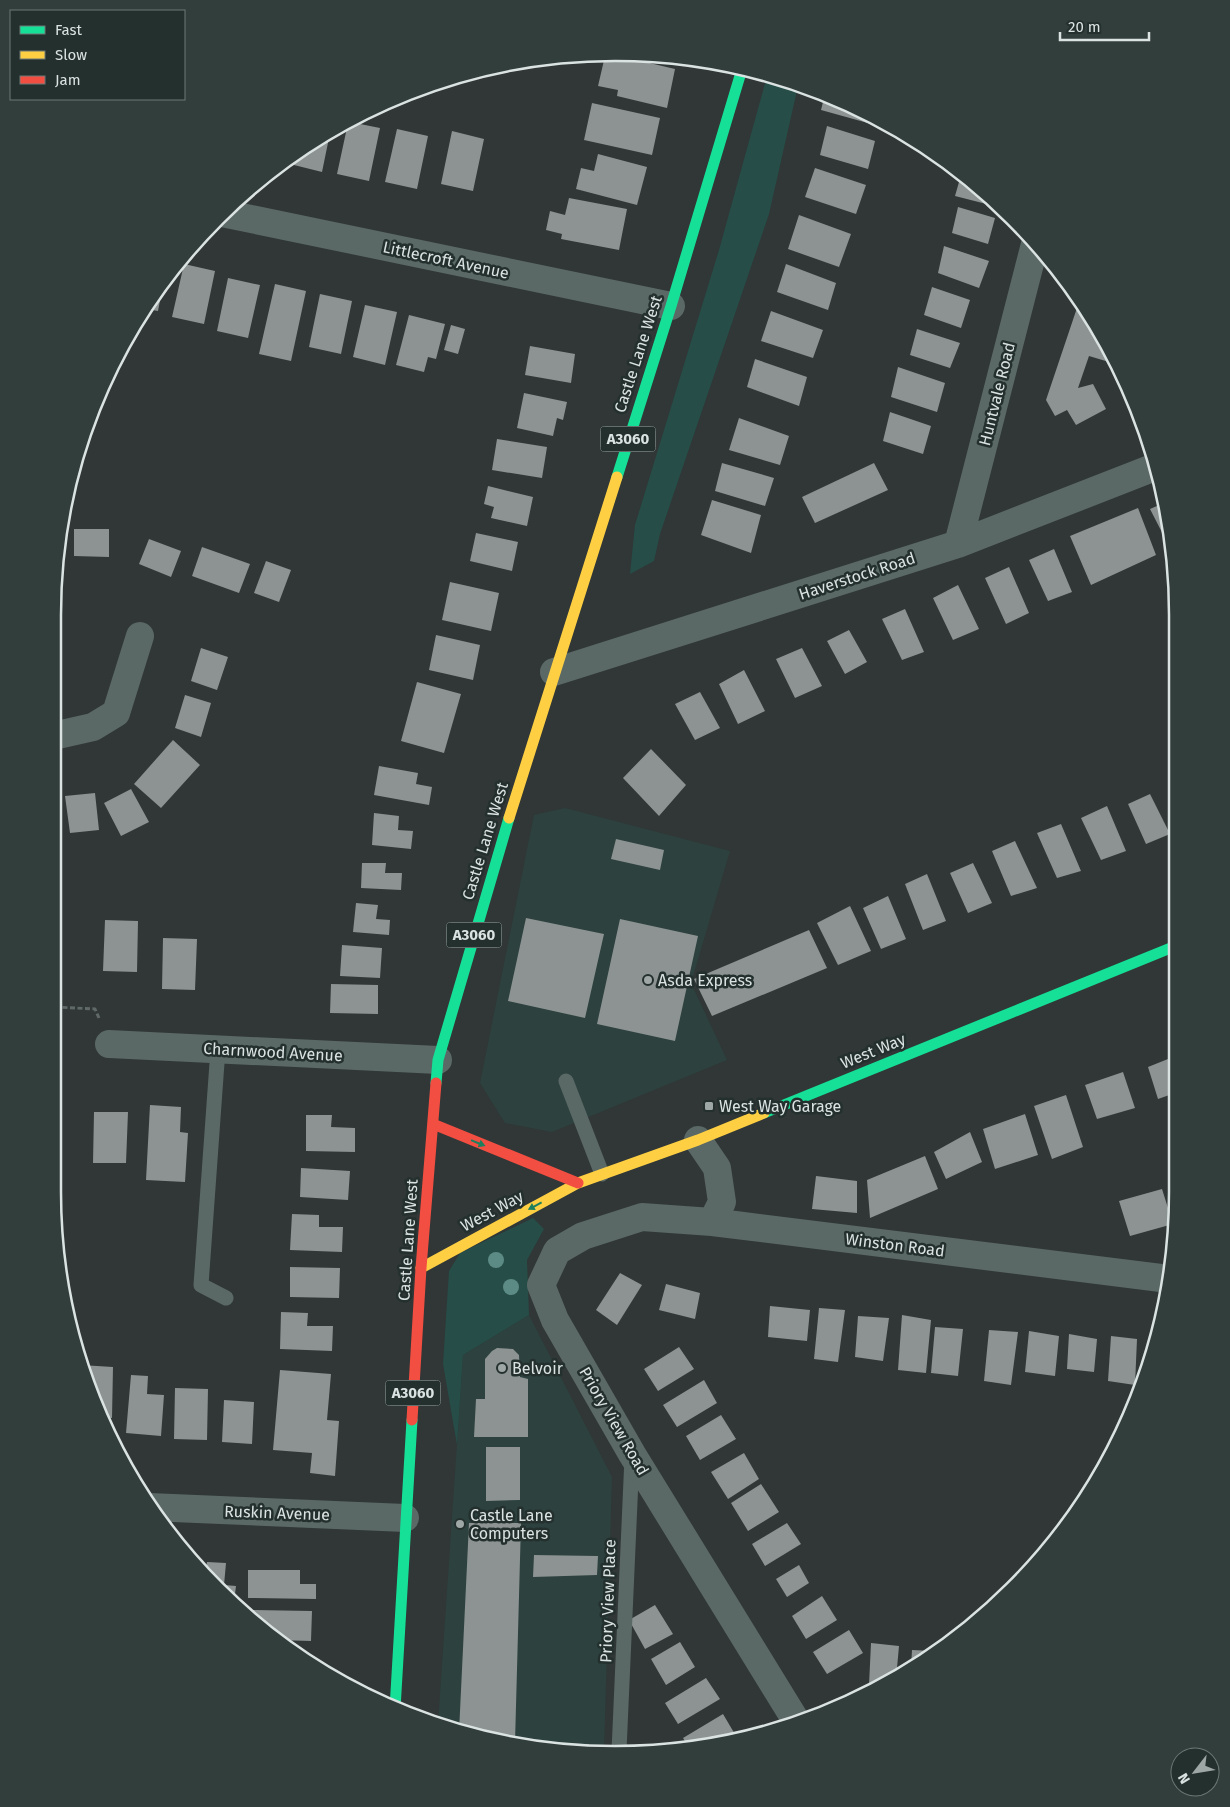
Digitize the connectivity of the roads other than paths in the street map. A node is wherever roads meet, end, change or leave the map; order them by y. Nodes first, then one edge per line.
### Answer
1 (740, 76) edge
2 (232, 215) edge
3 (1033, 252) edge
4 (671, 306) junction
5 (1149, 469) edge
6 (958, 544) junction
7 (140, 636) dead end
8 (554, 672) junction
9 (61, 734) edge
10 (1169, 949) edge
11 (108, 1044) road end
12 (218, 1050) junction
13 (438, 1060) junction
14 (566, 1080) dead end
15 (433, 1124) junction
16 (698, 1140) junction
17 (602, 1174) junction
18 (578, 1183) junction
19 (712, 1222) junction
20 (421, 1268) junction
21 (1162, 1278) edge
22 (226, 1298) dead end
23 (632, 1454) junction
24 (160, 1507) edge
25 (405, 1518) junction
26 (395, 1701) edge
27 (793, 1716) edge
28 (619, 1746) edge

1 - 4 main road, Castle Lane West / A3060
2 - 4 street, Littlecroft Avenue
3 - 6 street, Huntvale Road
4 - 8 main road, Castle Lane West / A3060
5 - 6 street, Haverstock Road
6 - 8 street, Haverstock Road
7 - 9 street
8 - 13 main road, Castle Lane West / A3060
10 - 16 main road, West Way
11 - 12 street, Charnwood Avenue
12 - 13 street, Charnwood Avenue
12 - 22 lane
13 - 15 main road, Castle Lane West / A3060
14 - 17 lane
15 -> 18 main road
15 - 20 main road, Castle Lane West / A3060
16 - 17 main road, West Way
16 - 19 street
17 - 18 main road, West Way
18 -> 20 main road, West Way
19 - 21 street, Winston Road
19 - 23 street, Priory View Road
20 - 25 main road, Castle Lane West / A3060
23 - 27 street, Priory View Road
23 - 28 lane, Priory View Place
24 - 25 street, Ruskin Avenue
25 - 26 main road, Castle Lane West / A3060

